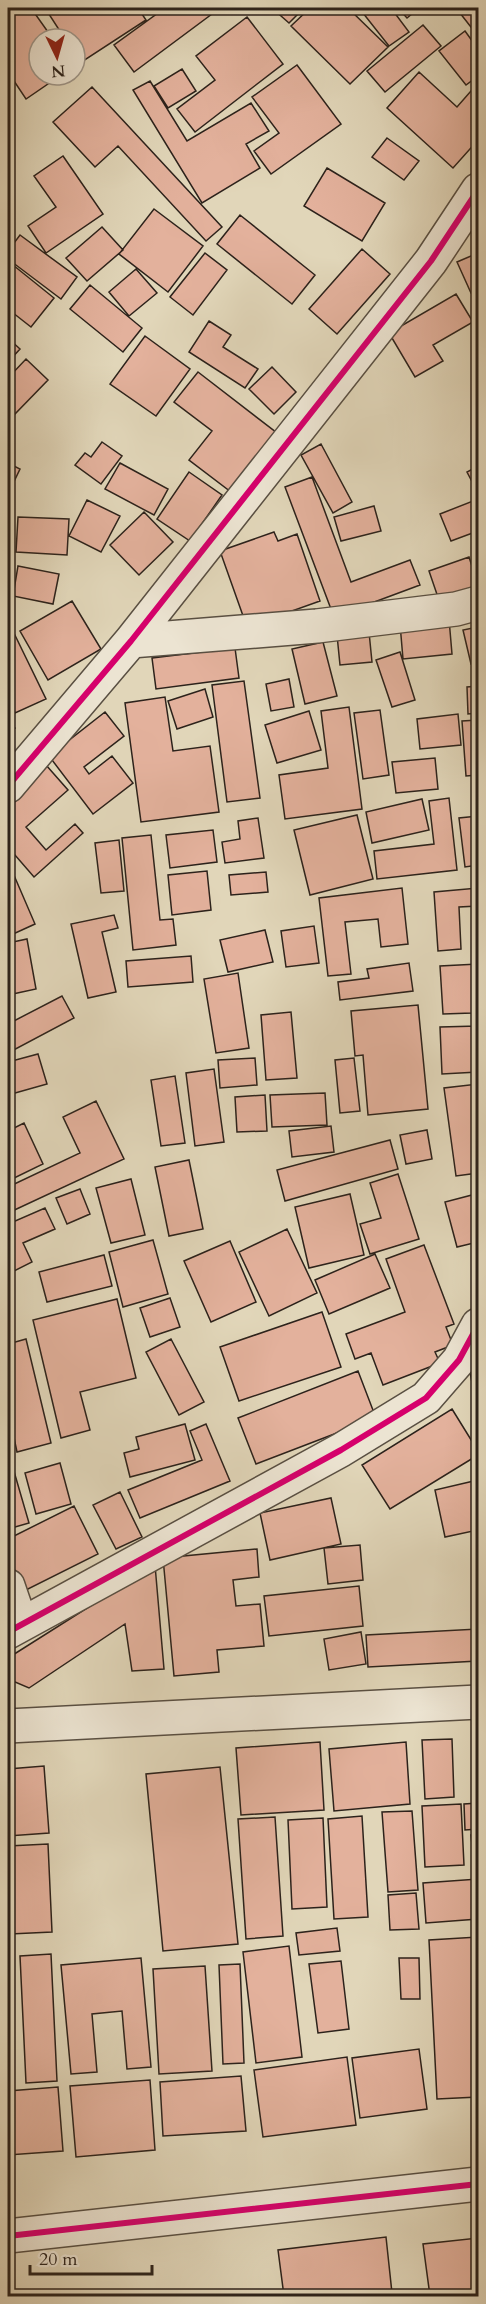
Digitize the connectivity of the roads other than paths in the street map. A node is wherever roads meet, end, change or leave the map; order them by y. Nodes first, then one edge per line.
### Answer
1 (478, 190) edge
2 (478, 603) edge
3 (130, 641) junction
4 (8, 786) edge
5 (478, 1325) edge
6 (8, 1586) edge
7 (14, 1628) edge
8 (478, 1702) edge
9 (8, 1726) edge
10 (478, 2184) edge
11 (8, 2236) edge

1 - 3 street
2 - 3 street
3 - 4 street
5 - 7 street
6 - 7 street
8 - 9 street
10 - 11 street

